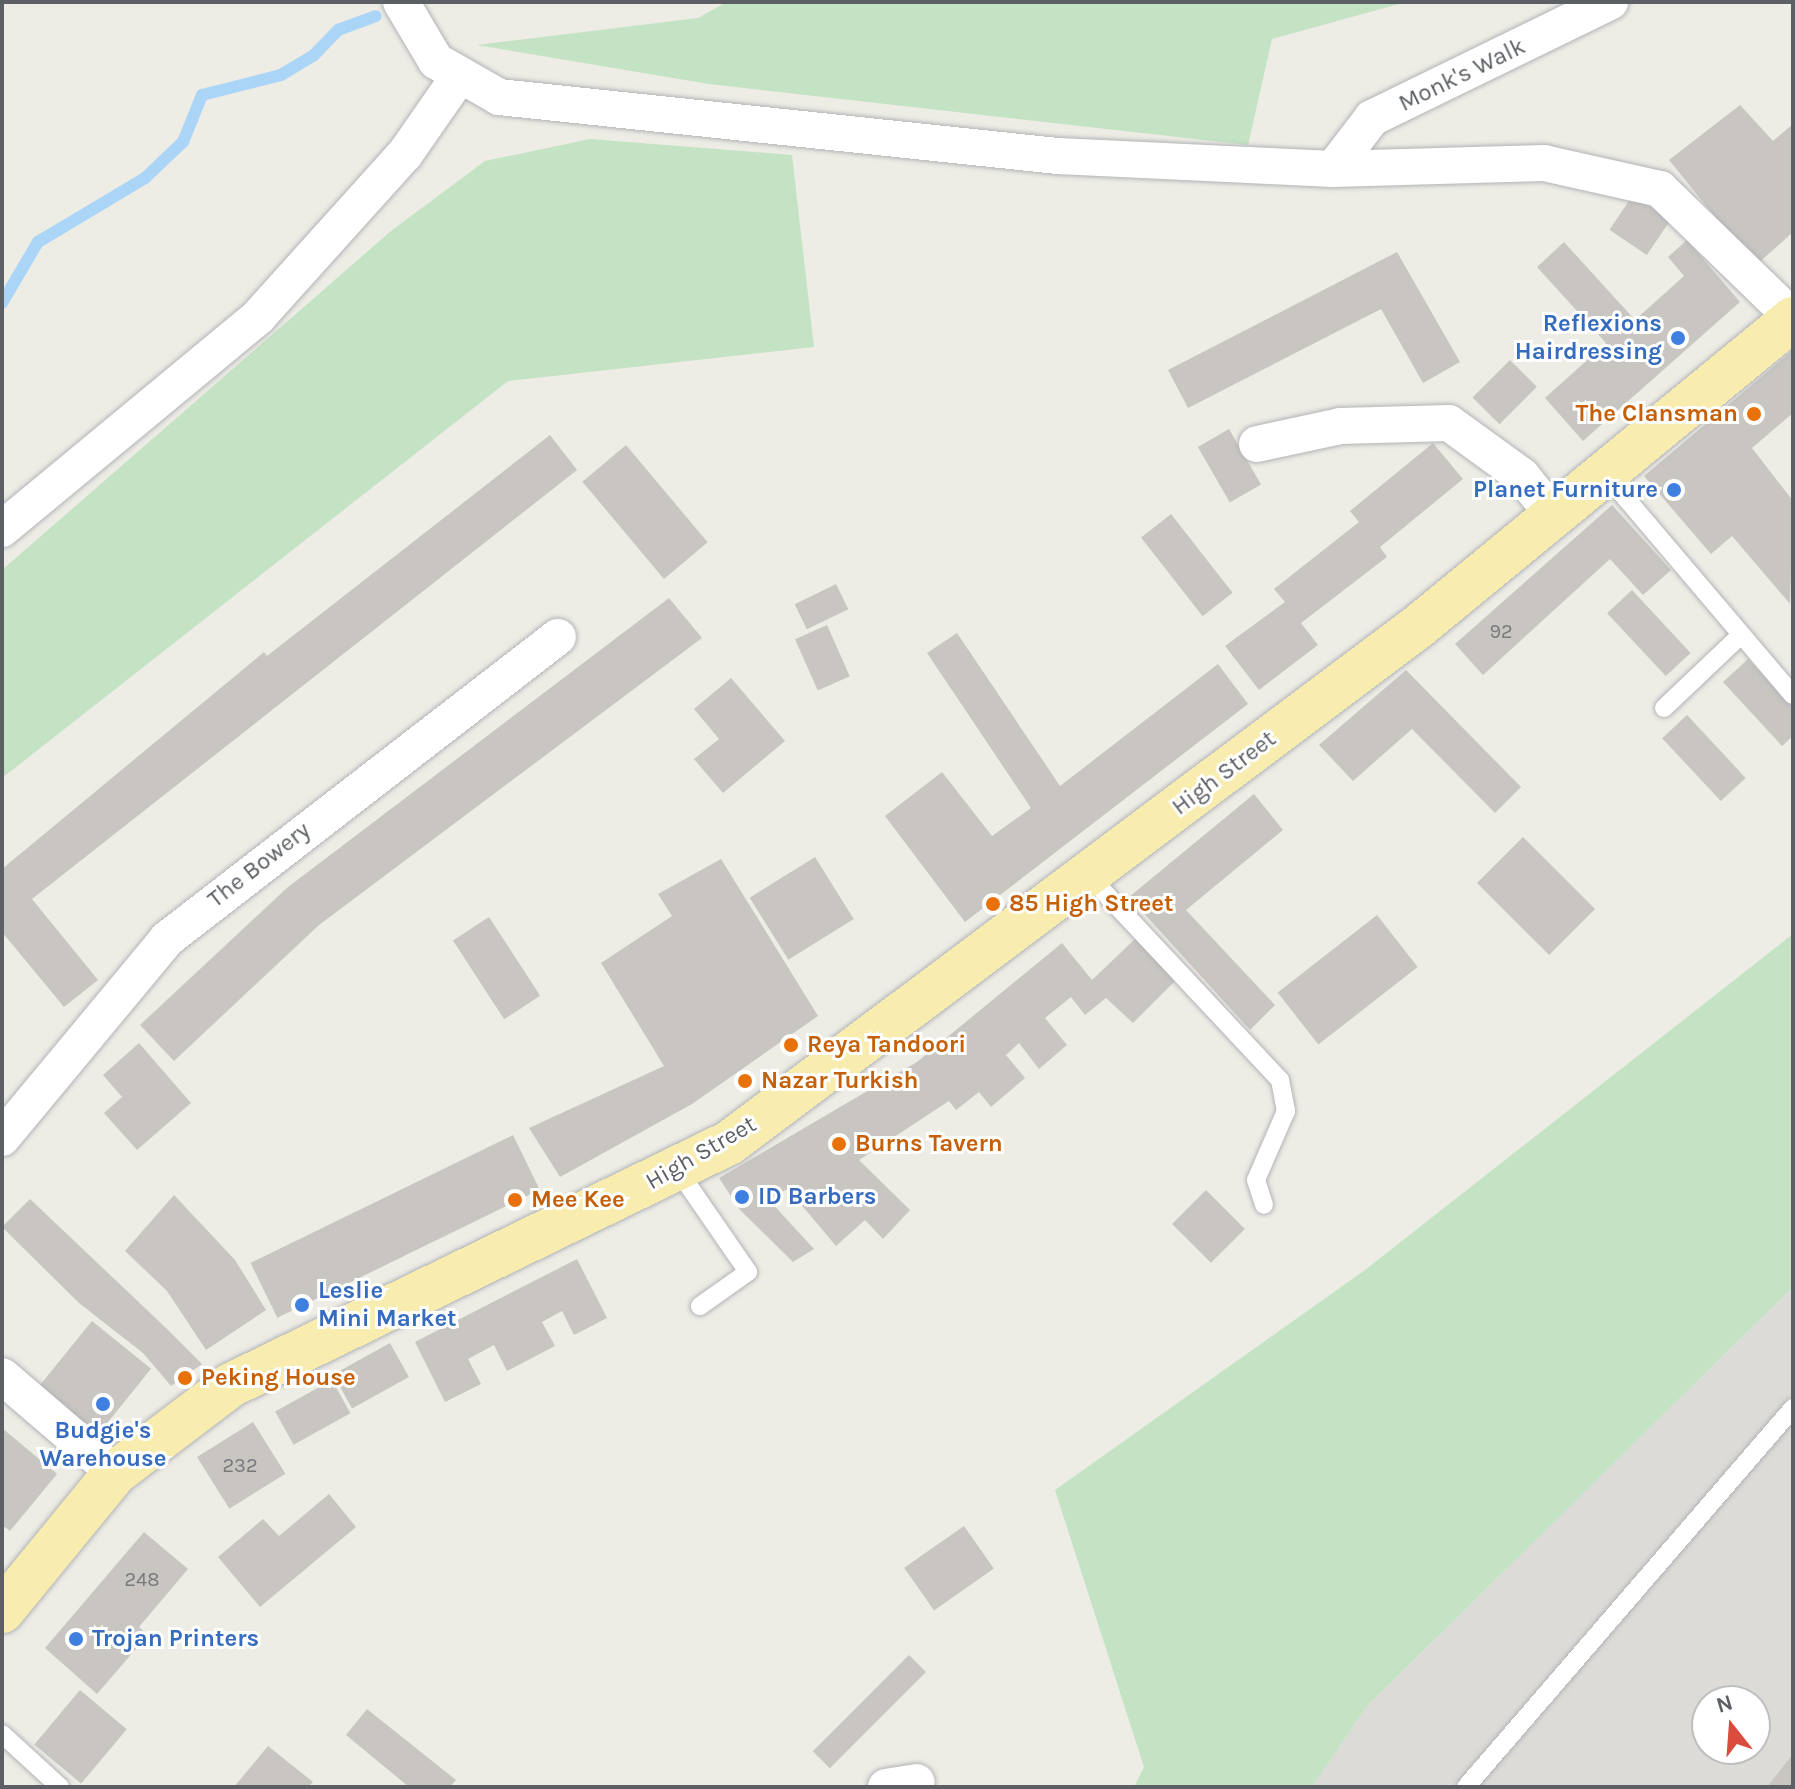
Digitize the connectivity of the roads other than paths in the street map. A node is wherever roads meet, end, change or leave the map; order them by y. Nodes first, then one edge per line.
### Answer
1 (401, 2) edge
2 (1610, 2) edge
3 (460, 75) junction
4 (1333, 169) junction
5 (1793, 318) edge
6 (1257, 444) dead end
7 (1607, 476) junction
8 (1556, 518) junction
9 (2, 529) edge
10 (1741, 635) junction
11 (558, 637) dead end
12 (1793, 695) edge
13 (1664, 708) dead end
14 (1088, 875) junction
15 (2, 1138) edge
16 (677, 1169) junction
17 (1264, 1205) dead end
18 (700, 1306) dead end
19 (2, 1376) edge
20 (1793, 1408) edge
21 (115, 1473) junction
22 (2, 1611) edge
23 (2, 1734) edge
24 (60, 1787) edge
25 (1466, 1787) edge

1 - 3 street
2 - 4 street, Monk's Walk
3 - 4 street
3 - 9 street
4 - 5 street
5 - 7 main road, High Street
6 - 8 street
7 - 8 main road, High Street
7 - 10 lane
8 - 14 main road, High Street
10 - 12 lane
10 - 13 lane
11 - 15 street, The Bowery
14 - 16 main road, High Street
14 - 17 lane
16 - 18 lane
16 - 21 main road, High Street
19 - 21 street
20 - 25 lane
21 - 22 main road, High Street
23 - 24 lane

